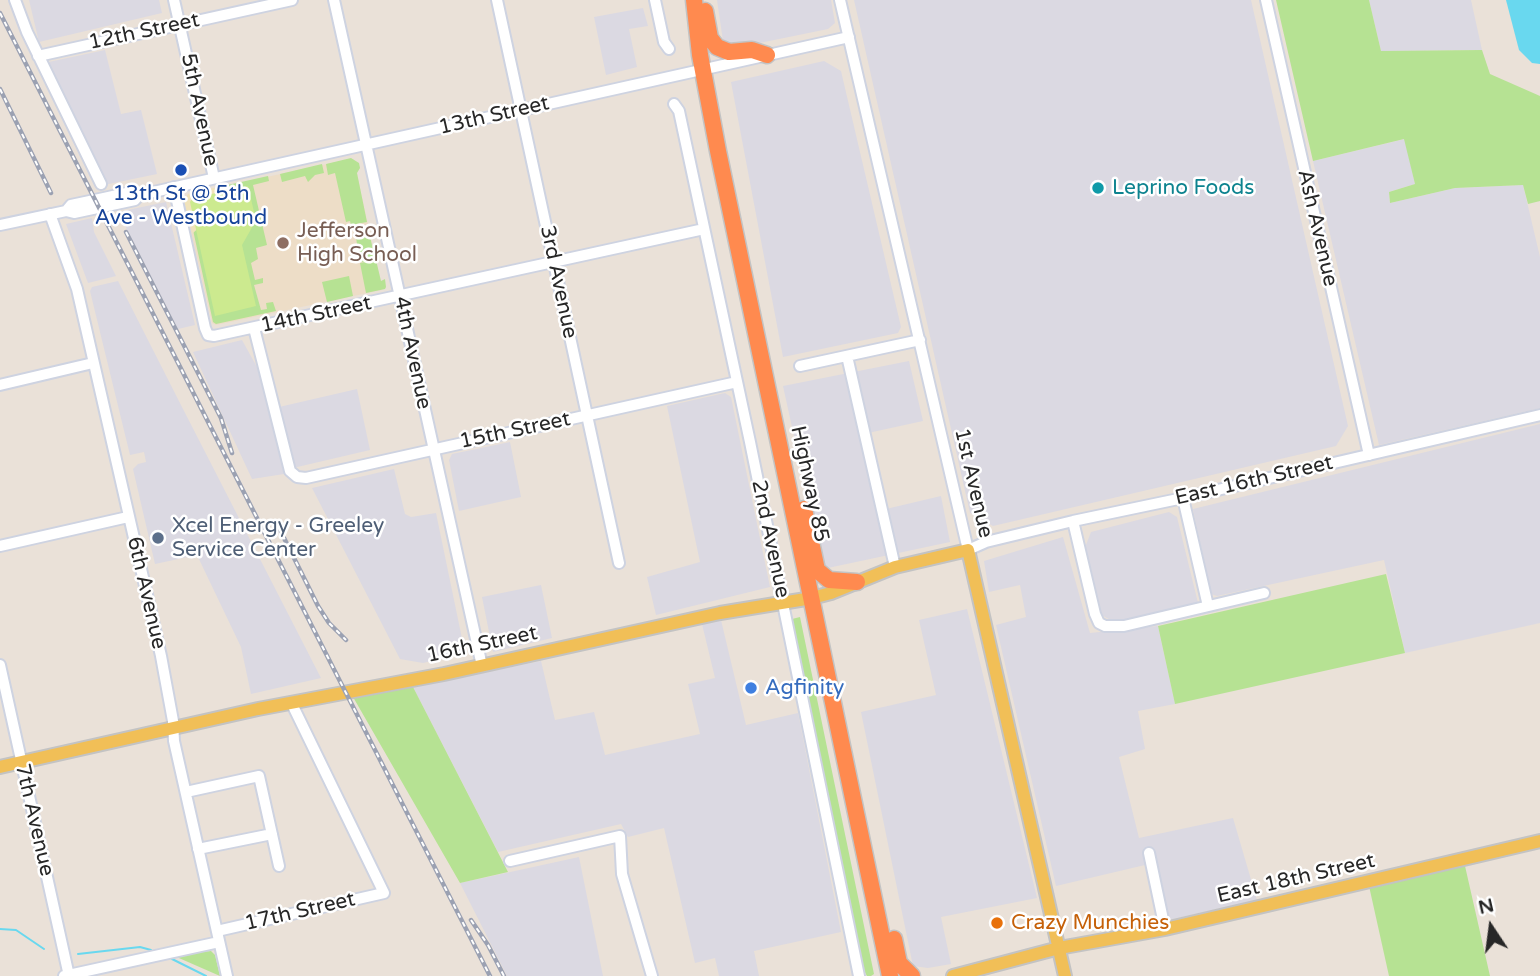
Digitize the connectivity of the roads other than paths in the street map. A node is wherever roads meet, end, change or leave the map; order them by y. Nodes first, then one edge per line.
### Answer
1 (15, 0) edge
2 (174, 0) edge
3 (292, 0) edge
4 (334, 0) edge
5 (497, 0) edge
6 (655, 0) edge
7 (694, 0) edge
8 (704, 0) edge
9 (841, 0) edge
10 (1266, 0) edge
11 (180, 24) junction
12 (849, 37) junction
13 (669, 49) dead end
14 (767, 55) junction
15 (38, 56) junction
16 (702, 69) junction
17 (674, 104) dead end
18 (521, 110) junction
19 (366, 145) junction
20 (214, 178) junction
21 (101, 184) dead end
22 (174, 187) junction
23 (50, 214) junction
24 (0, 225) edge
25 (704, 229) junction
26 (554, 263) junction
27 (400, 296) junction
28 (254, 328) junction
29 (214, 336) joint
30 (920, 340) junction
31 (847, 356) junction
32 (93, 363) junction
33 (800, 366) dead end
34 (737, 382) junction
35 (0, 385) edge
36 (587, 415) junction
37 (1540, 415) edge
38 (433, 449) junction
39 (1369, 455) junction
40 (786, 473) junction
41 (1183, 498) junction
42 (128, 517) junction
43 (1073, 521) junction
44 (0, 546) edge
45 (968, 550) junction
46 (619, 563) dead end
47 (895, 568) junction
48 (857, 582) junction
49 (1264, 593) dead end
50 (811, 598) junction
51 (783, 603) junction
52 (1208, 606) junction
53 (0, 665) edge
54 (482, 666) junction
55 (291, 702) junction
56 (173, 728) junction
57 (21, 762) junction
58 (0, 767) edge
59 (186, 792) junction
60 (272, 834) junction
61 (1540, 841) edge
62 (198, 849) junction
63 (1149, 853) dead end
64 (510, 861) dead end
65 (279, 866) dead end
66 (869, 870) junction
67 (1165, 929) junction
68 (218, 936) junction
69 (1059, 948) junction
70 (67, 976) edge
71 (227, 976) edge
72 (652, 976) edge
73 (859, 976) edge
74 (890, 976) edge
75 (912, 976) edge
76 (953, 976) edge
77 (1065, 976) edge

1 - 15 street
2 - 11 street, 5th Avenue
3 - 11 street, 12th Street
4 - 19 street, 4th Avenue
5 - 18 street, 3rd Avenue
6 - 13 street
7 - 16 highway, Highway 85
8 - 14 highway
9 - 12 street, 1st Avenue
10 - 39 street, Ash Avenue
11 - 15 street, 12th Street
11 - 20 street, 5th Avenue
12 - 14 street, 13th Street
12 - 30 street, 1st Avenue
14 - 16 street, 13th Street
15 - 21 street
16 - 18 street, 13th Street
16 - 40 highway, Highway 85
17 - 25 street, 2nd Avenue
18 - 19 street, 13th Street
18 - 26 street, 3rd Avenue
19 - 20 street, 13th Street
19 - 27 street, 4th Avenue
20 - 22 street, 13th Street
22 - 23 street, 13th Street
22 - 29 street, 5th Avenue
23 - 24 street, 13th Street
23 - 32 street, 6th Avenue
25 - 26 street, 14th Street
25 - 34 street, 2nd Avenue
26 - 27 street, 14th Street
26 - 36 street, 3rd Avenue
27 - 28 street, 14th Street
27 - 38 street, 4th Avenue
28 - 29 street, 14th Street
28 - 38 street, 15th Street
30 - 31 street
30 - 45 street, 1st Avenue
31 - 33 street
31 - 47 street
32 - 35 street
32 - 42 street, 6th Avenue
34 - 36 street, 15th Street
34 - 51 street, 2nd Avenue
36 - 38 street, 15th Street
36 - 46 street, 3rd Avenue
37 - 39 street, East 16th Street
38 - 54 street, 4th Avenue
39 - 41 street, East 16th Street
40 - 48 highway
40 - 50 highway, Highway 85
41 - 43 street, East 16th Street
41 - 52 street
42 - 44 street
42 - 56 street, 6th Avenue
43 - 45 street, East 16th Street
43 - 52 street
45 - 47 main road, 16th Street
45 - 69 main road, 1st Avenue
47 - 48 main road, 16th Street
48 - 50 main road, 16th Street
49 - 52 street
50 - 51 main road, 16th Street
50 - 66 highway, Highway 85
51 - 54 main road, 16th Street
51 - 73 street, 2nd Avenue
53 - 57 street, 7th Avenue
54 - 55 main road, 16th Street
55 - 56 main road, 16th Street
55 - 68 street, 17th Street
56 - 57 main road, 16th Street
56 - 59 street, 6th Avenue
57 - 58 main road, 16th Street
57 - 70 street, 7th Avenue
59 - 60 street
59 - 62 street, 6th Avenue
60 - 62 street
60 - 65 street
61 - 67 main road, East 18th Street
62 - 68 street, 6th Avenue
63 - 67 street
64 - 72 street
66 - 74 highway, Highway 85
66 - 75 highway
67 - 69 main road, East 18th Street
68 - 70 street, 17th Street
68 - 71 street, 6th Avenue
69 - 76 main road, East 18th Street
69 - 77 main road, 1st Avenue

